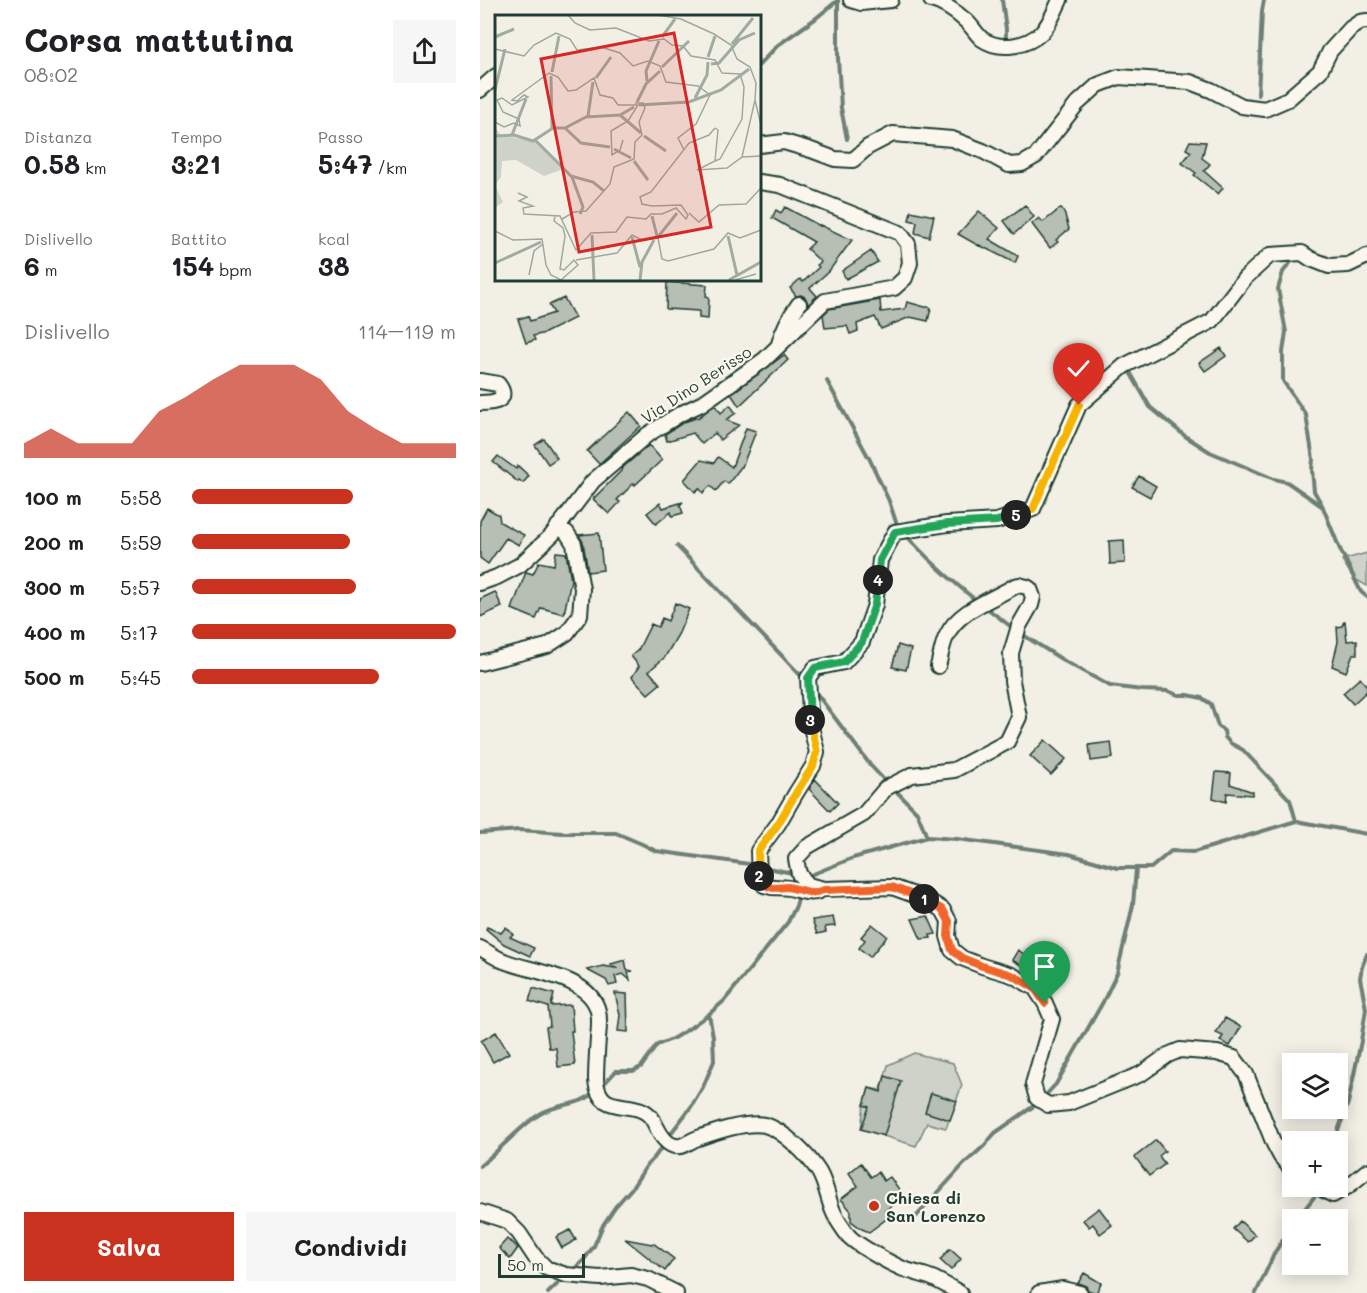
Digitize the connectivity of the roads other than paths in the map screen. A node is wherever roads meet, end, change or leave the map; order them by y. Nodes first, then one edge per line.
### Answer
1 (851, 0) edge
2 (891, 0) edge
3 (931, 0) edge
4 (1060, 0) edge
5 (1367, 21) edge
6 (495, 77) edge
7 (480, 90) edge
8 (760, 145) edge
9 (760, 182) edge
10 (1367, 256) edge
11 (799, 304) dead end
12 (779, 346) junction
13 (480, 381) edge
14 (482, 409) edge
15 (558, 526) junction
16 (480, 583) edge
17 (480, 663) edge
18 (938, 666) dead end
19 (824, 890) junction
20 (480, 948) edge
21 (1282, 1158) edge
22 (1367, 1171) edge
23 (1348, 1186) edge
24 (480, 1212) edge
25 (676, 1293) edge
26 (960, 1293) edge
27 (1040, 1293) edge
28 (1080, 1293) edge

1 - 2 street
3 - 4 street
5 - 8 street
6 - 7 street
9 - 12 street, Via Dino Berisso
10 - 19 street
11 - 12 street
12 - 15 street, Via Dino Berisso
13 - 14 street
15 - 16 street, Via Dino Berisso
15 - 17 street
18 - 19 street
19 - 21 street
20 - 26 street
22 - 23 street
24 - 25 street
27 - 28 street

